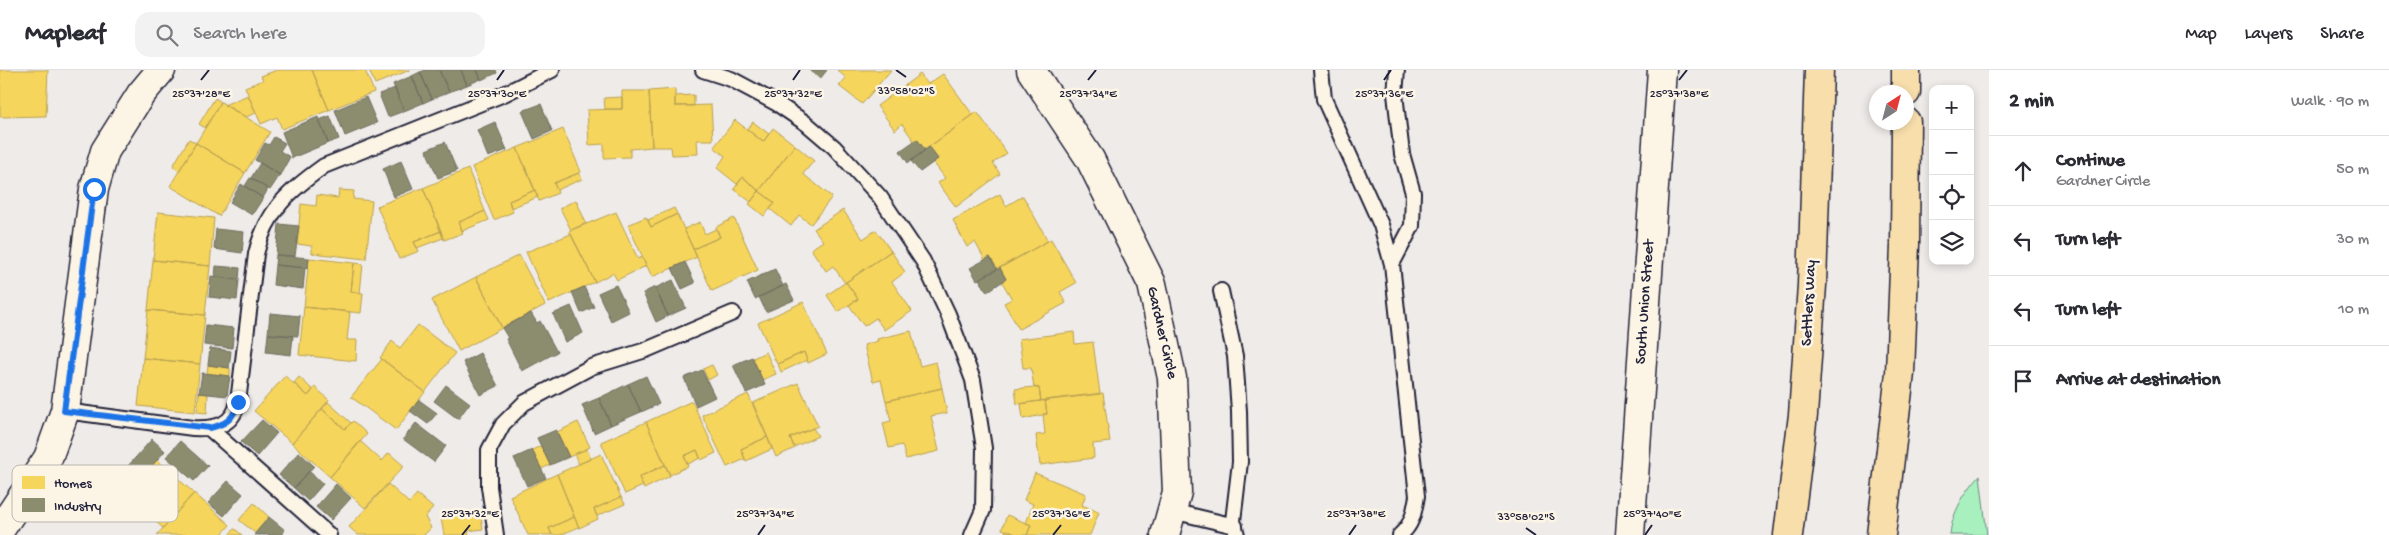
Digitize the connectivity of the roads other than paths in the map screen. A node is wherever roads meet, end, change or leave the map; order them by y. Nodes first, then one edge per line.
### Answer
1 (161, 70) edge
2 (552, 70) edge
3 (702, 70) edge
4 (1031, 70) edge
5 (1321, 70) edge
6 (1397, 70) edge
7 (1662, 70) edge
8 (1819, 70) edge
9 (1906, 70) edge
10 (1906, 85) edge
11 (1906, 130) edge
12 (1392, 264) junction
13 (1221, 291) dead end
14 (733, 312) dead end
15 (64, 411) junction
16 (210, 428) junction
17 (43, 465) edge
18 (12, 512) edge
19 (1168, 523) edge
20 (0, 530) edge
21 (1236, 531) edge
22 (329, 535) edge
23 (496, 535) edge
24 (972, 535) edge
25 (1400, 535) edge
26 (1630, 535) edge
27 (1788, 535) edge
28 (1881, 535) edge

1 - 15 street
2 - 16 lane
3 - 24 lane
4 - 19 street, Gardner Circle
5 - 12 lane
6 - 12 lane
7 - 26 street, South Union Street
8 - 27 highway, Settlers Way
9 - 10 highway
11 - 28 highway
12 - 25 lane
13 - 21 lane
14 - 23 lane
15 - 16 lane
15 - 17 street
16 - 22 lane
18 - 20 street
19 - 21 lane

